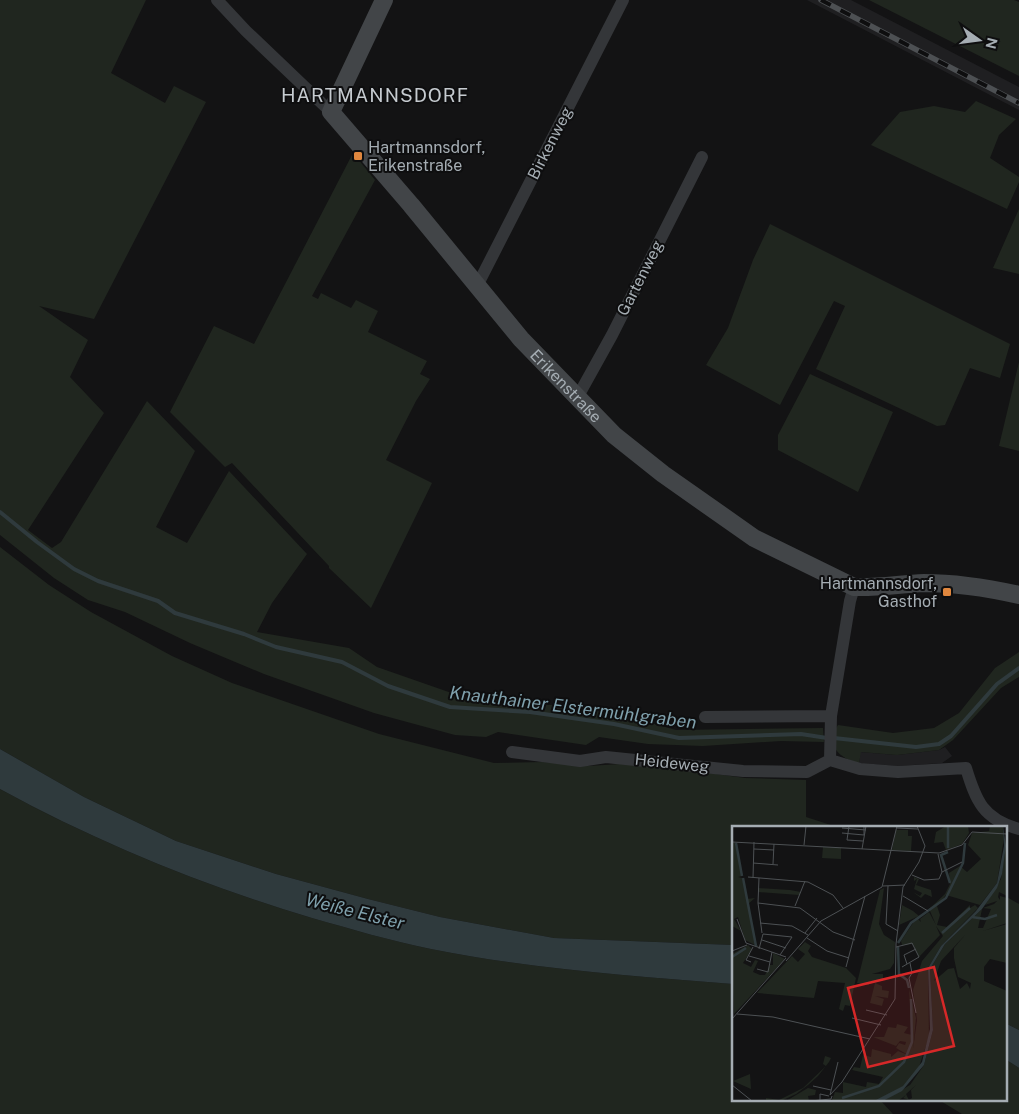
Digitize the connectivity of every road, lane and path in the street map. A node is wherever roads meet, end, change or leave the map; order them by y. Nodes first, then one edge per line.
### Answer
1 (217, 0) edge
2 (384, 0) edge
3 (622, 0) edge
4 (331, 112) junction
5 (702, 157) dead end
6 (478, 286) junction
7 (577, 398) junction
8 (854, 587) junction
9 (1019, 595) edge
10 (831, 716) junction
11 (705, 717) dead end
12 (512, 752) dead end
13 (830, 760) junction
14 (1019, 829) edge

1 - 4 street, Erikenstraße
2 - 4 street
3 - 6 street, Birkenweg
4 - 6 street, Erikenstraße
5 - 7 street, Gartenweg
6 - 7 street, Erikenstraße
7 - 8 street, Erikenstraße
8 - 9 street, Erikenstraße
8 - 10 street
10 - 11 street
10 - 13 street
12 - 13 street, Heideweg
13 - 14 street

